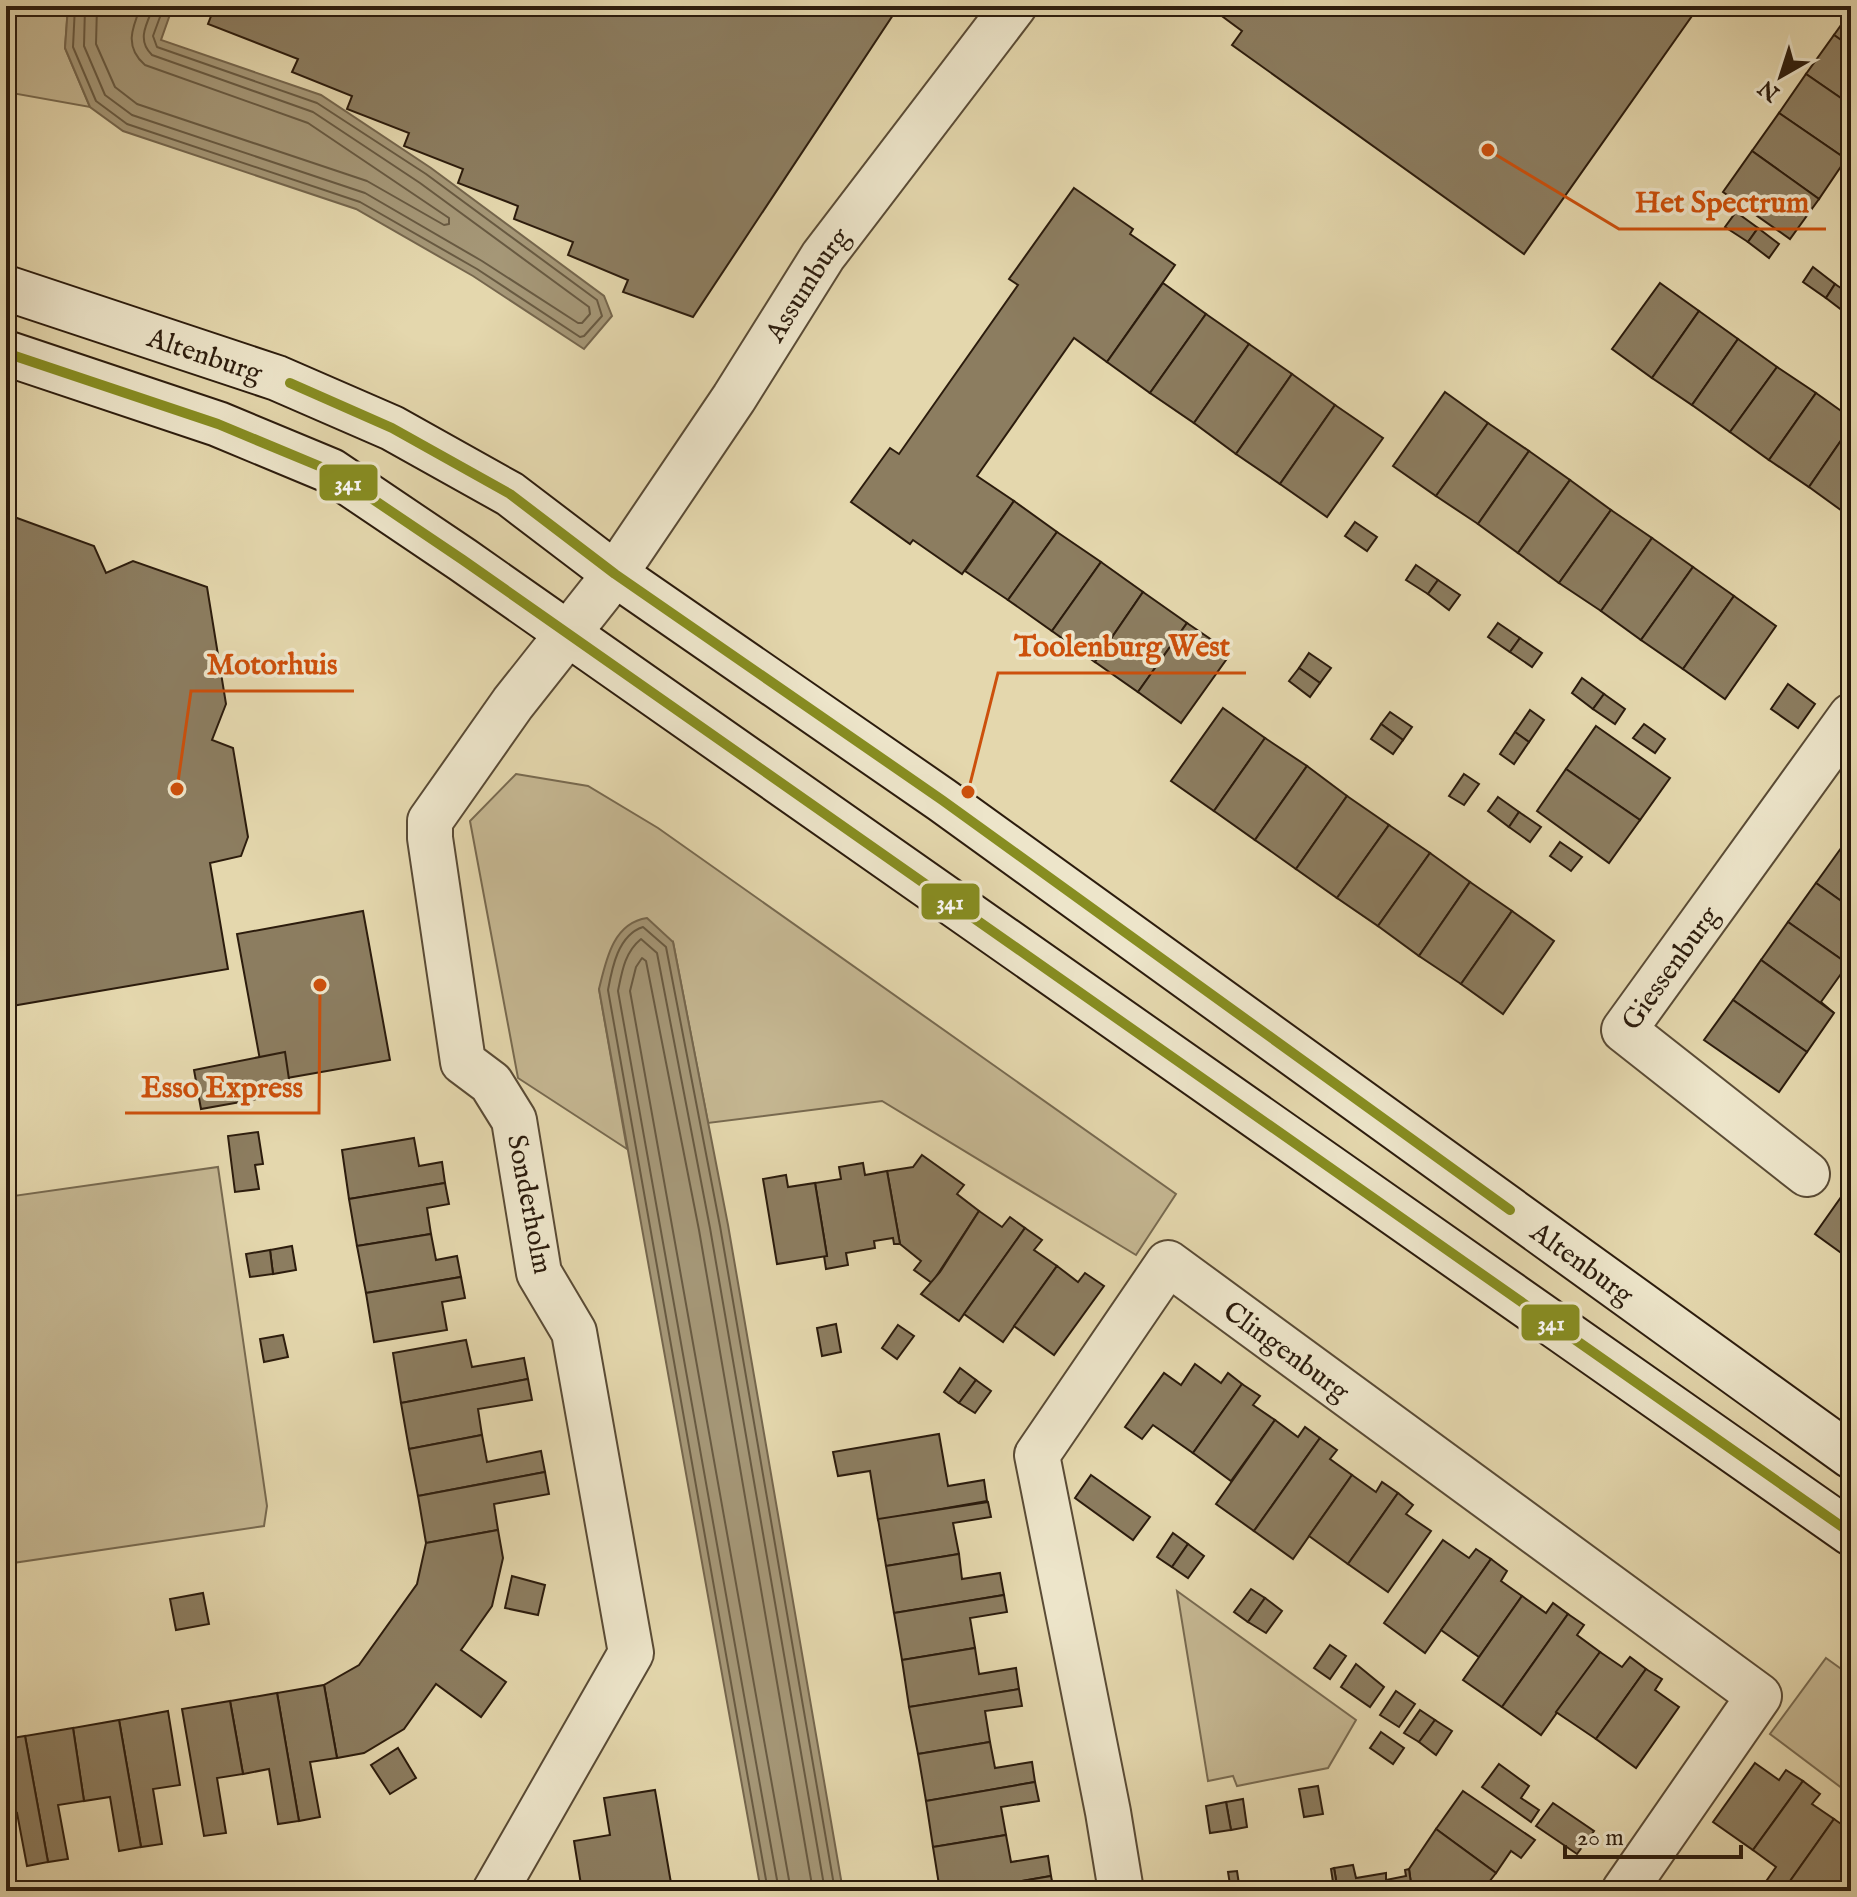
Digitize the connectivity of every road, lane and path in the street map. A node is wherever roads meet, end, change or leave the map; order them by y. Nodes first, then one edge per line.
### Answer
1 (1014, 6) edge
2 (6, 288) edge
3 (6, 353) edge
4 (615, 574) junction
5 (568, 635) junction
6 (1851, 716) edge
7 (1807, 1174) dead end
8 (1851, 1456) edge
9 (1851, 1533) edge
10 (492, 1890) edge
11 (1121, 1891) edge
12 (1624, 1891) edge

1 - 4 street, Assumburg
2 - 4 street, Altenburg
3 - 5 street
4 - 5 street, Assumburg
4 - 8 street, Altenburg
5 - 9 street
5 - 10 street, Sonderholm
6 - 7 street, Giessenburg
11 - 12 street, Clingenburg

